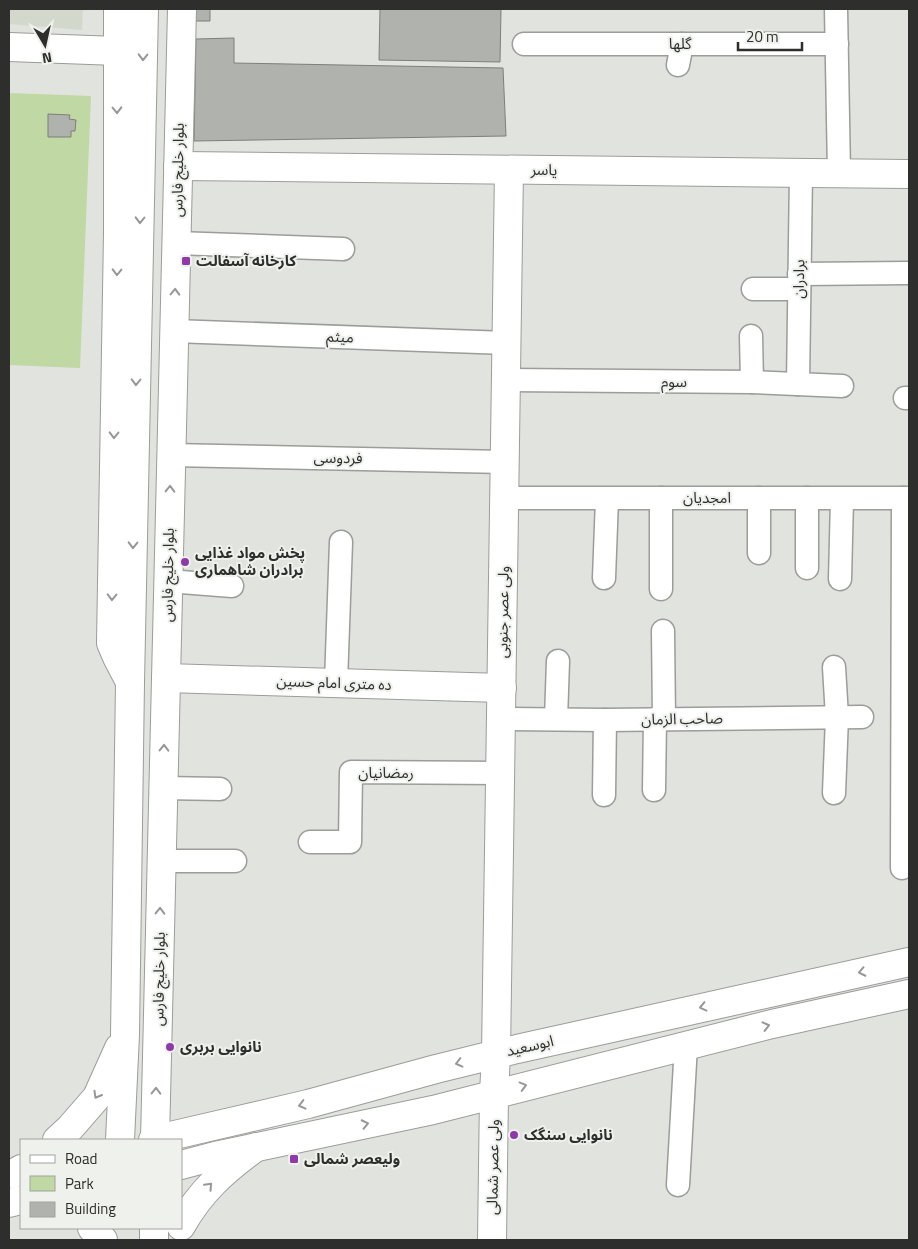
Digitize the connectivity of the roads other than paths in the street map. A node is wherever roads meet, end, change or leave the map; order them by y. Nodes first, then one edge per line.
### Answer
1 (118, 9) edge
2 (144, 9) edge
3 (182, 9) edge
4 (836, 9) edge
5 (524, 44) dead end
6 (837, 44) junction
7 (9, 47) edge
8 (117, 51) junction
9 (178, 166) junction
10 (509, 170) junction
11 (801, 173) junction
12 (839, 173) junction
13 (909, 174) edge
14 (176, 243) junction
15 (343, 249) dead end
16 (909, 273) edge
17 (799, 282) junction
18 (753, 289) dead end
19 (174, 331) junction
20 (751, 336) dead end
21 (507, 343) junction
22 (506, 380) junction
23 (752, 382) junction
24 (798, 384) junction
25 (842, 386) dead end
26 (171, 455) junction
27 (505, 462) junction
28 (504, 498) junction
29 (661, 498) junction
30 (759, 498) junction
31 (807, 498) junction
32 (906, 498) edge
33 (607, 499) junction
34 (842, 499) junction
35 (341, 542) dead end
36 (759, 553) dead end
37 (807, 568) dead end
38 (604, 578) dead end
39 (840, 579) dead end
40 (168, 581) junction
41 (232, 586) dead end
42 (661, 589) dead end
43 (663, 631) dead end
44 (558, 661) dead end
45 (834, 667) dead end
46 (166, 678) junction
47 (130, 682) junction
48 (336, 682) junction
49 (502, 688) junction
50 (837, 717) junction
51 (862, 717) dead end
52 (501, 719) junction
53 (556, 719) junction
54 (659, 719) junction
55 (605, 720) junction
56 (501, 774) junction
57 (163, 788) junction
58 (220, 789) dead end
59 (654, 790) dead end
60 (834, 793) dead end
61 (604, 795) dead end
62 (310, 842) dead end
63 (235, 861) dead end
64 (162, 862) junction
65 (902, 868) dead end
66 (909, 962) edge
67 (909, 994) edge
68 (125, 1035) junction
69 (686, 1045) junction
70 (496, 1054) junction
71 (494, 1094) junction
72 (58, 1139) edge
73 (120, 1139) edge
74 (154, 1139) edge
75 (158, 1139) edge
76 (256, 1147) junction
77 (182, 1164) edge
78 (678, 1185) dead end
79 (182, 1225) edge
80 (93, 1229) edge
81 (103, 1240) edge
82 (492, 1240) edge

1 - 8 street
2 -> 47 street
3 - 9 street, بلوار خلیج فارس
4 - 6 street
5 - 6 street, گلها
6 - 12 street
7 - 8 street
8 -> 47 street
9 - 10 street, یاسر
9 - 14 street, بلوار خلیج فارس
10 - 11 street, یاسر
10 - 21 street, ولی عصر جنوبی
11 - 12 street, یاسر
11 - 17 street, برادران
12 - 13 street, یاسر
14 - 15 street
19 -> 14 street, بلوار خلیج فارس
16 - 17 street
17 - 18 street
17 - 24 street, برادران
19 - 21 street, میثم
19 - 26 street, بلوار خلیج فارس
20 - 23 street
21 - 22 street, ولی عصر جنوبی
22 - 23 street, سوم
22 - 27 street, ولی عصر جنوبی
23 - 24 street, سوم
24 - 25 street, سوم
26 - 27 street, فردوسی
40 -> 26 street, بلوار خلیج فارس
27 - 28 street, ولی عصر جنوبی
28 - 33 street, امجدیان
28 - 49 street, ولی عصر جنوبی
29 - 30 street, امجدیان
29 - 33 street, امجدیان
29 - 42 street
30 - 31 street, امجدیان
30 - 36 street
31 - 34 street, امجدیان
31 - 37 street
32 - 34 street, امجدیان
32 - 65 street
33 - 38 street
34 - 39 street
35 - 48 street
40 - 41 street
40 - 46 street, بلوار خلیج فارس
43 - 54 street
44 - 53 street
45 - 50 street
46 - 48 street, ده متری امام حسین
57 -> 46 street, بلوار خلیج فارس
47 - 68 street
48 - 49 street, ده متری امام حسین
49 - 52 street, ولی عصر جنوبی
50 - 51 street, صاحب الزمان
50 - 54 street, صاحب الزمان
50 - 60 street
52 - 53 street, صاحب الزمان
52 - 56 street, ولی عصر جنوبی
53 - 55 street, صاحب الزمان
54 - 55 street, صاحب الزمان
54 - 59 street
55 - 61 street
56 - 62 street, رمضانیان
56 - 70 street, ولی عصر جنوبی
57 - 58 street
57 - 64 street, بلوار خلیج فارس
63 - 64 street
74 -> 64 street, بلوار خلیج فارس
66 -> 70 street, ابوسعید
69 -> 67 street
68 -> 72 street
68 - 73 street
71 -> 69 street
69 - 78 street
70 - 71 street, ولی عصر شمالی
70 -> 75 street, ابوسعید
76 -> 71 street
71 - 82 street, ولی عصر شمالی
76 - 77 street
79 -> 76 street
80 - 81 street

